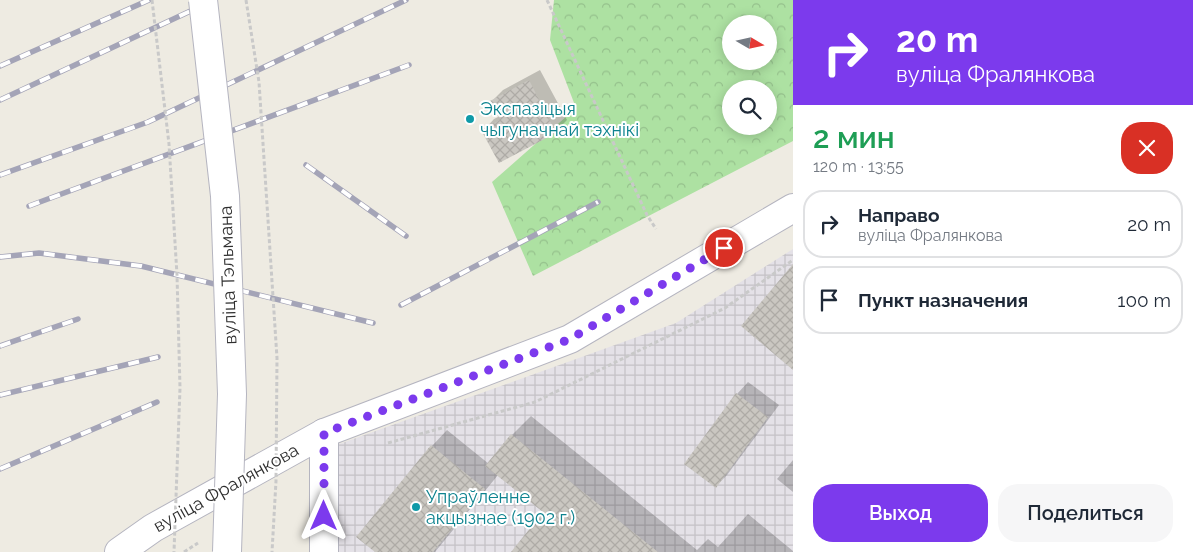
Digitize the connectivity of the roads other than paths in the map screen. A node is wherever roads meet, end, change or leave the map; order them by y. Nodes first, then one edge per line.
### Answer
1 (203, 0) edge
2 (793, 208) edge
3 (324, 433) junction
4 (119, 552) edge
5 (227, 552) edge
6 (324, 552) edge

1 - 5 street, вуліца Тэльмана, bridge
2 - 3 street, вуліца Фралянкова
3 - 4 street, вуліца Фралянкова
3 - 6 street

